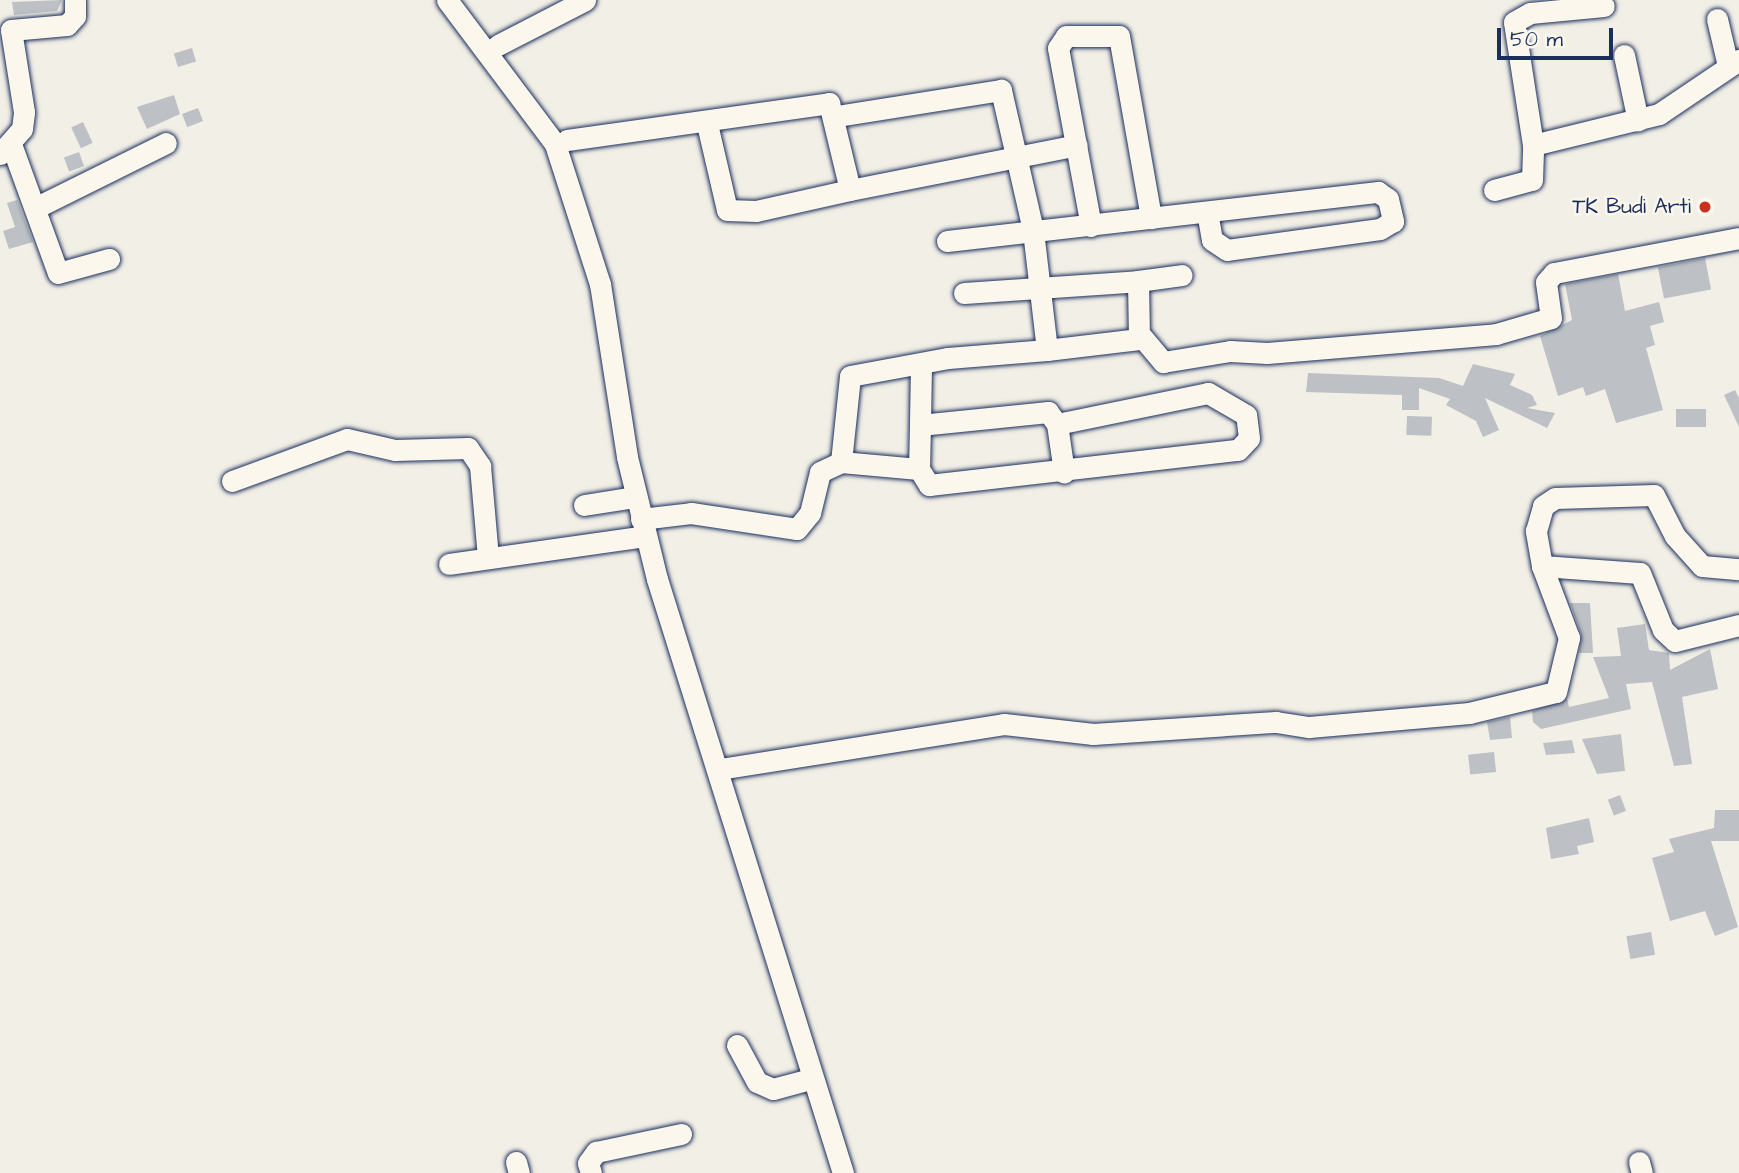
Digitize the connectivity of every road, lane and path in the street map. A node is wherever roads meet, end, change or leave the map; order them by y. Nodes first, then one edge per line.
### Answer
1 (75, 0) edge
2 (447, 0) edge
3 (462, 0) edge
4 (585, 0) edge
5 (1604, 6) dead end
6 (1717, 19) dead end
7 (5, 28) edge
8 (498, 45) junction
9 (1624, 55) dead end
10 (1734, 63) edge
11 (523, 88) junction
12 (837, 116) junction
13 (1638, 121) junction
14 (707, 124) junction
15 (567, 140) junction
16 (166, 143) dead end
17 (1077, 145) junction
18 (1534, 145) junction
19 (6, 149) edge
20 (1020, 153) junction
21 (850, 190) junction
22 (1494, 190) dead end
23 (1327, 200) junction
24 (1266, 207) junction
25 (35, 208) junction
26 (1206, 212) junction
27 (1151, 218) junction
28 (1091, 226) junction
29 (1033, 230) junction
30 (1332, 236) junction
31 (1739, 238) edge
32 (947, 241) dead end
33 (1271, 244) junction
34 (109, 259) dead end
35 (1182, 275) dead end
36 (1138, 281) junction
37 (1042, 290) junction
38 (964, 293) dead end
39 (1142, 337) junction
40 (1047, 350) junction
41 (921, 365) junction
42 (1057, 424) junction
43 (920, 425) junction
44 (841, 461) junction
45 (919, 469) junction
46 (1065, 472) junction
47 (232, 481) dead end
48 (635, 497) junction
49 (584, 505) dead end
50 (647, 524) junction
51 (488, 558) junction
52 (450, 564) dead end
53 (1542, 566) junction
54 (1739, 569) edge
55 (1739, 625) edge
56 (726, 768) junction
57 (755, 875) junction
58 (737, 1045) dead end
59 (811, 1079) junction
60 (681, 1135) dead end
61 (591, 1173) edge
62 (843, 1173) edge
63 (857, 1173) edge

1 - 7 street
2 - 11 street
3 - 8 street
4 - 8 street
5 - 18 street
6 - 10 street
7 - 19 street
8 - 11 street
9 - 13 street
10 - 13 street
11 - 15 street
11 - 48 street
12 - 14 street
12 - 20 street
12 - 21 street
13 - 18 street
14 - 15 street
14 - 21 street
15 - 50 street
16 - 25 street
17 - 20 street
17 - 27 street
17 - 28 street
18 - 22 street
19 - 25 street
20 - 21 street
20 - 29 street
23 - 24 street
23 - 30 street
23 - 30 street
24 - 26 street
24 - 33 street
25 - 34 street
26 - 27 street
26 - 33 street
27 - 28 street
28 - 29 street
29 - 32 street
29 - 37 street
30 - 33 street
31 - 39 street
35 - 36 street
36 - 37 street
36 - 39 street
37 - 38 street
37 - 40 street
39 - 40 street
40 - 41 street
41 - 43 street
41 - 44 street
42 - 43 street
42 - 46 street
42 - 46 street
43 - 45 street
44 - 45 street
44 - 50 street
45 - 46 street
47 - 51 street
48 - 49 street
48 - 50 street
50 - 51 street
50 - 56 street
50 - 57 street
51 - 52 street
53 - 54 street
53 - 55 street
53 - 56 street
56 - 57 street
57 - 59 street
57 - 63 street
58 - 59 street
59 - 62 street
60 - 61 street

